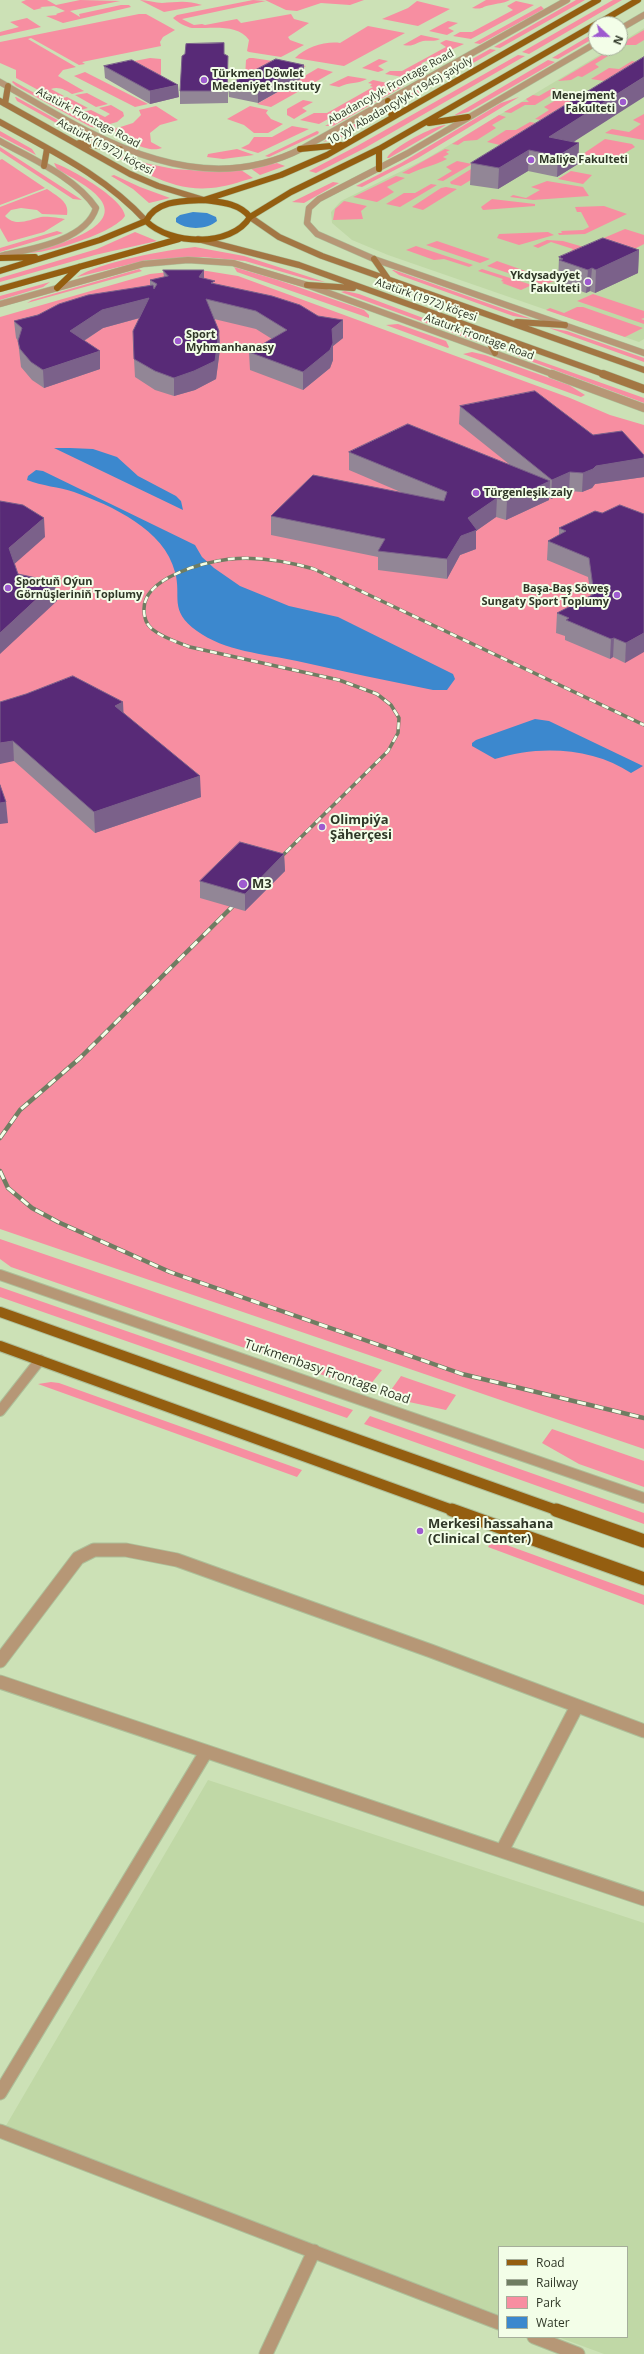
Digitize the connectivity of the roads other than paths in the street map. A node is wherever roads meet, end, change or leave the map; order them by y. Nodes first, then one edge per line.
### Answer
1 (567, 0) edge
2 (598, 0) edge
3 (638, 0) edge
4 (644, 15) edge
5 (610, 16) edge
6 (628, 24) edge
7 (588, 29) edge
8 (588, 48) edge
9 (0, 82) edge
10 (8, 86) junction
11 (388, 101) junction
12 (2, 102) edge
13 (392, 117) junction
14 (468, 117) junction
15 (0, 122) edge
16 (423, 124) junction
17 (0, 141) edge
18 (73, 143) junction
19 (345, 144) junction
20 (48, 149) junction
21 (120, 149) junction
22 (300, 149) junction
23 (379, 149) junction
24 (44, 166) junction
25 (216, 168) joint
26 (379, 169) junction
27 (204, 200) junction
28 (250, 217) junction
29 (146, 221) junction
30 (182, 238) junction
31 (198, 239) junction
32 (51, 256) junction
33 (0, 257) edge
34 (374, 259) junction
35 (80, 266) junction
36 (0, 271) edge
37 (388, 279) junction
38 (307, 285) junction
39 (57, 288) junction
40 (366, 288) junction
41 (0, 289) edge
42 (0, 304) edge
43 (504, 321) junction
44 (565, 325) junction
45 (484, 332) junction
46 (495, 353) junction
47 (644, 353) edge
48 (644, 370) edge
49 (644, 389) edge
50 (644, 408) edge
51 (0, 1275) edge
52 (0, 1312) edge
53 (0, 1346) edge
54 (40, 1360) junction
55 (0, 1411) edge
56 (644, 1498) edge
57 (644, 1541) edge
58 (644, 1579) edge
59 (0, 1661) edge
60 (0, 1682) edge
61 (577, 1706) junction
62 (644, 1731) edge
63 (206, 1752) junction
64 (502, 1851) junction
65 (644, 1898) edge
66 (0, 2093) edge
67 (0, 2131) edge
68 (314, 2251) junction
69 (498, 2323) edge
70 (537, 2338) edge
71 (266, 2354) edge
72 (578, 2354) edge

1 - 11 street, Abadancylyk Frontage Road
2 - 13 main road, 10 ýyl Abadançylyk (1945) şaýoly
3 - 5 main road
4 - 6 street
7 - 16 main road
8 - 14 street
9 - 10 street, Atatürk Frontage Road
10 - 12 main road
10 - 21 street, Atatürk Frontage Road
11 - 13 main road
11 - 22 street, Abadancylyk Frontage Road
12 - 18 main road, Atatürk (1972) köçesi
13 - 19 main road, 10 ýyl Abadançylyk (1945) şaýoly
14 - 16 main road
14 - 26 street
15 - 20 main road
16 - 23 main road
17 - 24 street
18 - 21 main road
18 - 27 main road, Atatürk (1972) köçesi
19 - 22 main road
19 - 27 main road, 10 ýyl Abadançylyk (1945) şaýoly
20 - 24 main road
20 - 29 main road
21 - 25 street, Atatürk Frontage Road
22 - 25 street, Abadancylyk Frontage Road
23 - 26 main road
23 - 28 main road
24 - 33 street
26 - 34 street
27 - 28 main road
27 - 29 main road
28 - 31 main road
28 - 37 main road, Atatürk (1972) köçesi
29 - 30 main road
29 - 32 main road
30 - 31 main road
30 - 35 main road
31 - 40 main road, Atatürk (1972) köçesi
32 - 33 main road
32 - 36 main road
34 - 37 main road
34 - 44 street
35 - 39 main road
35 - 41 main road
37 - 43 main road, Atatürk (1972) köçesi
38 - 39 street
38 - 40 main road
38 - 46 street, Ataturk Frontage Road
39 - 42 street
40 - 45 main road, Atatürk (1972) köçesi
43 - 44 main road
43 - 48 main road, Atatürk (1972) köçesi
44 - 47 street
45 - 46 main road
45 - 49 main road, Atatürk (1972) köçesi
46 - 50 street, Ataturk Frontage Road
51 - 56 street, Turkmenbasy Frontage Road
52 - 57 main road
53 - 54 main road
54 - 55 street
54 - 58 main road
59 - 61 street
60 - 63 street
61 - 62 street
61 - 64 street
63 - 64 street
63 - 66 street
64 - 65 street
67 - 68 street
68 - 69 street
68 - 71 street
70 - 72 street

